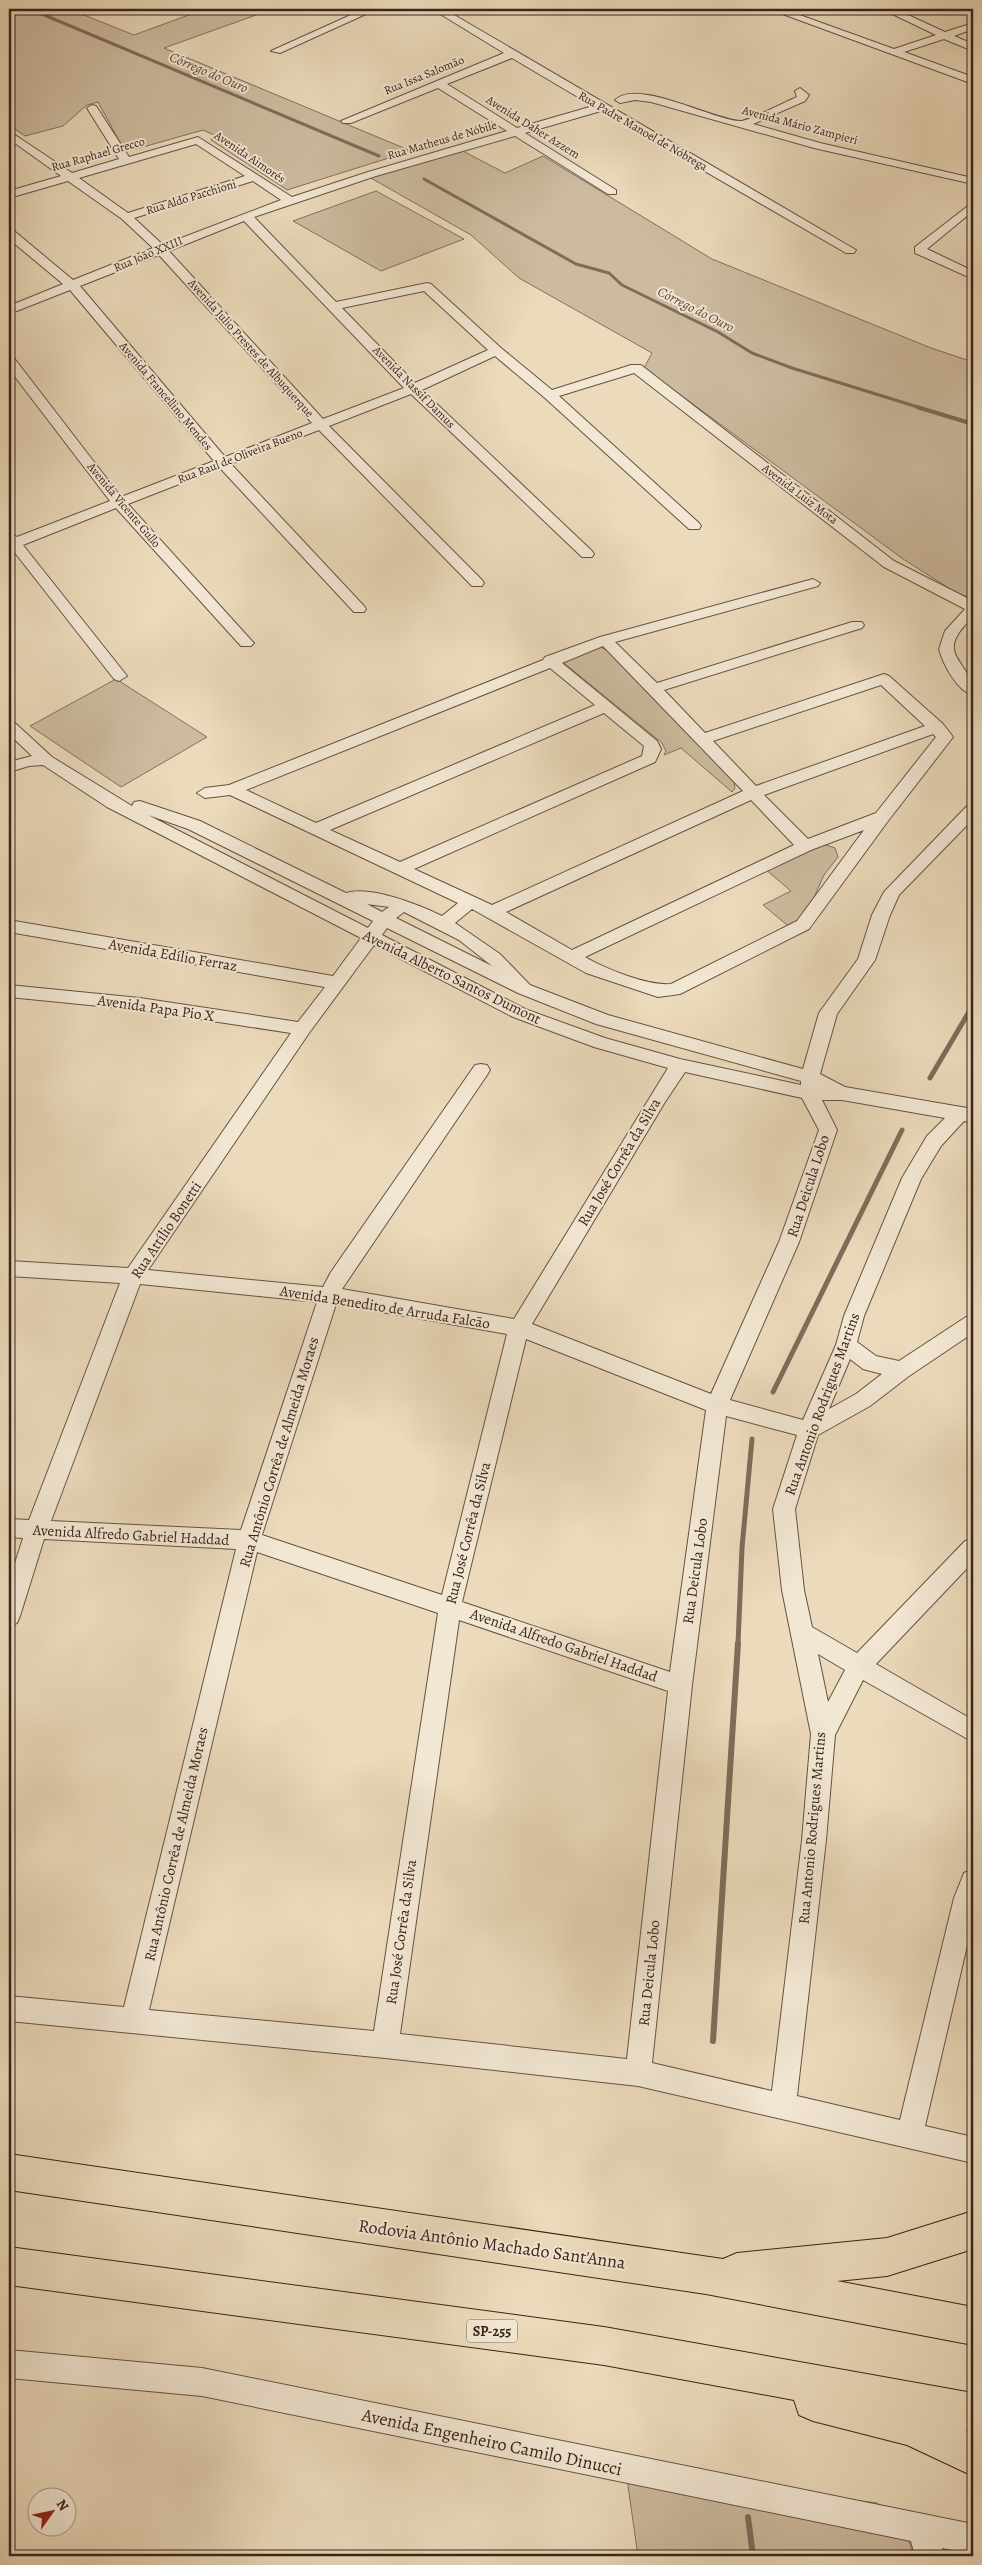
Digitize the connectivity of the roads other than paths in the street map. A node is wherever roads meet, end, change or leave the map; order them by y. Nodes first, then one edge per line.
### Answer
1 (372, 9) edge
2 (437, 9) edge
3 (774, 9) edge
4 (887, 9) edge
5 (973, 26) edge
6 (945, 35) junction
7 (973, 48) edge
8 (276, 51) dead end
9 (894, 52) junction
10 (512, 54) junction
11 (973, 81) edge
12 (439, 84) junction
13 (800, 91) dead end
14 (620, 100) dead end
15 (92, 108) dead end
16 (602, 108) junction
17 (347, 121) dead end
18 (741, 125) junction
19 (516, 132) junction
20 (9, 134) edge
21 (194, 141) joint
22 (125, 160) junction
23 (69, 176) junction
24 (255, 177) junction
25 (973, 181) edge
26 (612, 192) dead end
27 (9, 195) edge
28 (290, 201) junction
29 (973, 206) edge
30 (246, 216) junction
31 (126, 217) junction
32 (9, 233) edge
33 (160, 248) junction
34 (850, 250) dead end
35 (973, 274) edge
36 (73, 286) junction
37 (335, 306) junction
38 (9, 310) edge
39 (496, 351) junction
40 (9, 361) edge
41 (413, 389) junction
42 (550, 395) junction
43 (321, 425) junction
44 (224, 464) junction
45 (118, 502) junction
46 (694, 526) dead end
47 (11, 542) edge
48 (587, 554) dead end
49 (477, 583) dead end
50 (813, 583) dead end
51 (973, 608) edge
52 (359, 609) dead end
53 (857, 625) dead end
54 (605, 640) junction
55 (246, 643) dead end
56 (550, 660) junction
57 (119, 676) dead end
58 (656, 688) junction
59 (973, 690) edge
60 (605, 707) junction
61 (9, 726) edge
62 (937, 727) junction
63 (702, 738) junction
64 (46, 760) junction
65 (9, 767) edge
66 (232, 790) junction
67 (205, 793) dead end
68 (753, 794) junction
69 (113, 804) junction
70 (973, 810) edge
71 (882, 818) junction
72 (314, 830) junction
73 (829, 837) junction
74 (806, 846) junction
75 (857, 852) junction
76 (402, 868) junction
77 (447, 890) junction
78 (336, 895) junction
79 (470, 902) junction
80 (409, 908) junction
81 (492, 912) junction
82 (384, 919) junction
83 (442, 924) junction
84 (9, 926) edge
85 (371, 938) junction
86 (478, 944) junction
87 (571, 957) junction
88 (463, 958) junction
89 (445, 976) junction
90 (338, 983) junction
91 (14, 989) edge
92 (524, 989) junction
93 (303, 1029) junction
94 (680, 1065) junction
95 (481, 1070) dead end
96 (810, 1085) junction
97 (966, 1115) edge
98 (9, 1268) edge
99 (133, 1276) junction
100 (329, 1295) junction
101 (973, 1323) edge
102 (519, 1328) junction
103 (846, 1345) junction
104 (902, 1370) junction
105 (717, 1405) junction
106 (809, 1430) junction
107 (9, 1528) edge
108 (36, 1531) junction
109 (249, 1540) junction
110 (973, 1548) edge
111 (450, 1606) junction
112 (9, 1616) edge
113 (802, 1633) junction
114 (858, 1667) junction
115 (680, 1685) junction
116 (973, 1732) edge
117 (823, 1734) junction
118 (973, 1881) edge
119 (9, 2009) edge
120 (134, 2021) junction
121 (384, 2045) junction
122 (638, 2073) junction
123 (783, 2105) junction
124 (910, 2135) junction
125 (973, 2150) edge
126 (9, 2172) edge
127 (973, 2230) edge
128 (9, 2266) edge
129 (706, 2275) junction
130 (973, 2326) edge
131 (604, 2346) junction
132 (9, 2364) edge
133 (973, 2413) edge
134 (973, 2456) edge
135 (973, 2539) edge
136 (926, 2543) edge

1 - 8 street
2 - 10 street, Rua Padre Manoel de Nóbrega
3 - 9 street
4 - 6 street
5 - 6 street
6 - 7 street
6 - 9 street
9 - 11 street
10 - 12 street, Rua Issa Salomão
10 - 16 street, Rua Padre Manoel de Nóbrega
12 - 17 street, Rua Issa Salomão
12 - 19 street, Avenida Daher Azzem
13 - 18 street
14 - 18 street, Avenida Mário Zampieri
15 - 22 street
16 - 19 street, Rua Matheus de Nóbile
16 - 34 street, Rua Padre Manoel de Nóbrega
18 - 25 street, Avenida Mário Zampieri
19 - 26 street, Avenida Daher Azzem
19 - 28 street, Rua Matheus de Nóbile
20 - 23 street, Avenida Julio Prestes de Albuquerque
21 - 22 street, Rua Raphael Grecco
21 - 24 street, Avenida Aimorés
22 - 23 street, Rua Raphael Grecco
23 - 27 street, Rua Raphael Grecco
23 - 31 street, Avenida Julio Prestes de Albuquerque
24 - 28 street, Avenida Aimorés
24 - 31 street, Rua Aldo Pacchioni
28 - 30 street, Rua João XXIII
29 - 35 street
30 - 33 street, Rua João XXIII
30 - 37 street, Avenida Nassif Damus
31 - 33 street, Avenida Julio Prestes de Albuquerque
32 - 36 street, Avenida Francellino Mendes
33 - 36 street, Rua João XXIII
33 - 43 street, Avenida Julio Prestes de Albuquerque
36 - 38 street, Rua João XXIII
36 - 44 street, Avenida Francellino Mendes
37 - 39 street
37 - 41 street, Avenida Nassif Damus
39 - 41 street, Rua Raul de Oliveira Bueno
39 - 42 street
40 - 45 street, Avenida Vicente Gullo
41 - 43 street, Rua Raul de Oliveira Bueno
41 - 48 street, Avenida Nassif Damus
42 - 46 street
42 - 51 street, Avenida Luiz Mota
43 - 44 street, Rua Raul de Oliveira Bueno
43 - 49 street, Avenida Julio Prestes de Albuquerque
44 - 45 street, Rua Raul de Oliveira Bueno
44 - 52 street, Avenida Francellino Mendes
45 - 47 street, Rua Raul de Oliveira Bueno
45 - 55 street, Avenida Vicente Gullo
47 - 57 street
50 - 54 street
51 - 59 street
53 - 58 street
54 - 56 street
54 - 58 street
56 - 60 street
56 - 66 street
58 - 63 street
60 - 72 street
60 - 76 street
61 - 64 street, Avenida Alberto Santos Dumont
62 - 63 street
62 - 68 street
62 - 71 street
63 - 68 street
64 - 65 street
64 - 69 street, Avenida Alberto Santos Dumont
66 - 67 street
66 - 72 street
68 - 74 street
68 - 81 street
69 - 78 street, Avenida Alberto Santos Dumont
69 - 85 street, Avenida Alberto Santos Dumont
70 - 96 street
71 - 73 street
71 - 75 street
72 - 76 street
73 - 74 street
73 - 75 street
74 - 87 street
75 - 87 street
76 - 77 street
77 - 79 street
77 - 80 street, Rua Attílio Bonetti
78 - 80 street
78 - 82 street, Avenida Alberto Santos Dumont
79 - 81 street
79 - 83 street
80 - 82 street, Rua Attílio Bonetti
80 - 83 street
81 - 87 street
82 - 85 street, Rua Attílio Bonetti
82 - 88 street, Avenida Alberto Santos Dumont
83 - 86 street
84 - 90 street, Avenida Edílio Ferraz
85 - 89 street, Avenida Alberto Santos Dumont
85 - 90 street, Rua Attílio Bonetti
86 - 88 street
86 - 92 street
88 - 89 street
88 - 92 street, Avenida Alberto Santos Dumont
89 - 94 street, Avenida Alberto Santos Dumont
90 - 93 street, Rua Attílio Bonetti
91 - 93 street, Avenida Papa Pio X
92 - 96 street, Avenida Alberto Santos Dumont
93 - 99 street, Rua Attílio Bonetti
94 - 96 street, Avenida Alberto Santos Dumont
94 - 102 street, Rua José Corrêa da Silva
95 - 100 street, Rua Antônio Corrêa de Almeida Moraes
96 - 97 street, Avenida Alberto Santos Dumont
96 - 105 street, Rua Deicula Lobo
97 - 103 street, Rua Antonio Rodrigues Martins
98 - 99 street, Avenida Benedito de Arruda Falcão
99 - 100 street, Avenida Benedito de Arruda Falcão
99 - 108 street, Rua Attílio Bonetti
100 - 102 street, Avenida Benedito de Arruda Falcão
100 - 109 street, Rua Antônio Corrêa de Almeida Moraes
101 - 104 street
102 - 105 street, Avenida Benedito de Arruda Falcão
102 - 111 street, Rua José Corrêa da Silva
103 - 104 street
103 - 106 street, Rua Antonio Rodrigues Martins
104 - 106 street
105 - 106 street, Avenida Benedito de Arruda Falcão
105 - 115 street, Rua Deicula Lobo
106 - 113 street, Rua Antonio Rodrigues Martins
107 - 108 street, Avenida Alfredo Gabriel Haddad
108 - 109 street, Avenida Alfredo Gabriel Haddad
108 - 112 street, Rua Attílio Bonetti
109 - 111 street, Avenida Alfredo Gabriel Haddad
109 - 120 street, Rua Antônio Corrêa de Almeida Moraes
110 - 114 street
111 - 115 street, Avenida Alfredo Gabriel Haddad
111 - 121 street, Rua José Corrêa da Silva
113 - 114 street
113 - 117 street, Rua Antonio Rodrigues Martins
114 - 116 street
114 - 117 street
115 - 122 street, Rua Deicula Lobo
117 - 123 street, Rua Antonio Rodrigues Martins
118 - 124 street
119 - 120 street
120 - 121 street
121 - 122 street
122 - 123 street
123 - 124 street
124 - 125 street
126 - 129 highway, Rodovia Antônio Machado Sant'Anna
127 - 129 highway
128 - 131 highway, SP-255
129 - 130 highway, Rodovia Antônio Machado Sant'Anna
131 - 133 highway, SP-255
131 - 134 highway
132 - 136 street, Avenida Engenheiro Camilo Dinucci
135 - 136 street, Avenida Engenheiro Camilo Dinucci

